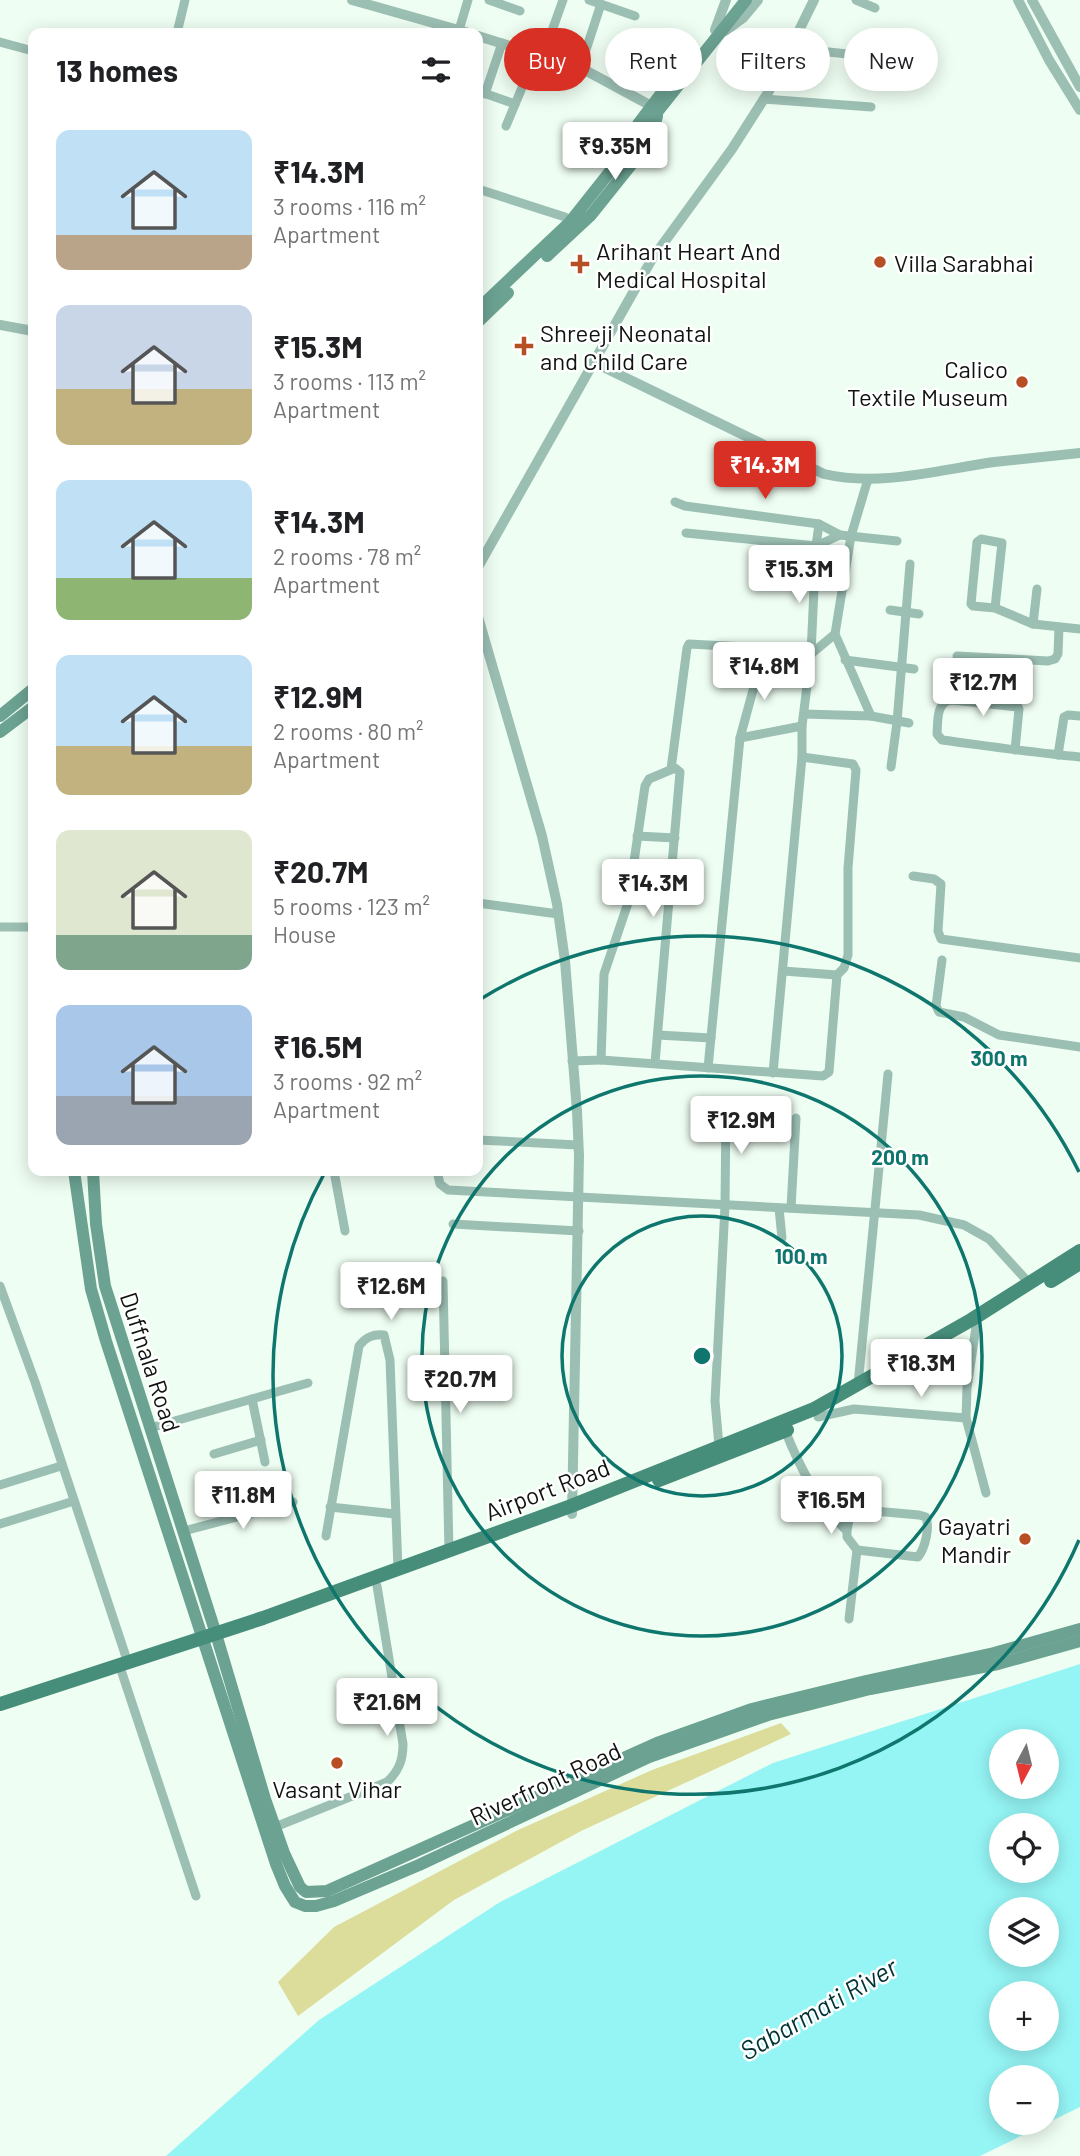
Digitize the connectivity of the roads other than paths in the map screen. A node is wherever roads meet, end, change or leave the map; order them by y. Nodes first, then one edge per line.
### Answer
1 (185, 0) edge
2 (352, 0) edge
3 (468, 0) edge
4 (489, 0) edge
5 (563, 0) edge
6 (589, 0) edge
7 (746, 0) edge
8 (758, 0) edge
9 (814, 0) edge
10 (856, 0) edge
11 (1018, 0) edge
12 (1032, 0) edge
13 (601, 4) junction
14 (733, 5) edge
15 (875, 8) dead end
16 (520, 11) dead end
17 (635, 16) dead end
18 (178, 28) edge
19 (450, 28) edge
20 (464, 28) edge
21 (551, 28) edge
22 (800, 28) edge
23 (715, 33) junction
24 (591, 34) edge
25 (483, 37) edge
26 (0, 42) edge
27 (502, 43) joint
28 (28, 50) edge
29 (591, 74) edge
30 (1080, 87) edge
31 (483, 90) edge
32 (522, 91) edge
33 (768, 91) edge
34 (483, 93) edge
35 (764, 99) junction
36 (515, 104) junction
37 (871, 107) dead end
38 (655, 108) junction
39 (1080, 110) edge
40 (506, 126) dead end
41 (483, 191) edge
42 (565, 217) junction
43 (483, 294) edge
44 (483, 304) edge
45 (483, 316) edge
46 (0, 325) edge
47 (28, 330) edge
48 (593, 362) junction
49 (1080, 453) edge
50 (867, 480) junction
51 (675, 502) dead end
52 (819, 524) junction
53 (686, 533) dead end
54 (846, 536) junction
55 (897, 541) dead end
56 (816, 546) junction
57 (483, 558) edge
58 (910, 564) dead end
59 (1037, 589) dead end
60 (995, 608) junction
61 (890, 610) dead end
62 (906, 612) junction
63 (919, 614) dead end
64 (1033, 624) junction
65 (1059, 627) junction
66 (1080, 629) edge
67 (835, 634) junction
68 (483, 644) edge
69 (811, 654) junction
70 (957, 656) dead end
71 (762, 657) junction
72 (845, 660) junction
73 (902, 669) junction
74 (914, 669) dead end
75 (28, 693) edge
76 (28, 711) edge
77 (804, 714) junction
78 (0, 716) edge
79 (871, 716) junction
80 (1080, 716) edge
81 (897, 722) junction
82 (909, 723) dead end
83 (802, 726) junction
84 (0, 732) edge
85 (740, 738) junction
86 (1015, 750) junction
87 (1058, 755) junction
88 (802, 757) junction
89 (1080, 757) edge
90 (891, 767) dead end
91 (671, 769) junction
92 (637, 836) junction
93 (675, 838) junction
94 (913, 877) dead end
95 (630, 890) junction
96 (670, 895) junction
97 (483, 904) edge
98 (558, 914) junction
99 (0, 927) edge
100 (28, 927) edge
101 (1080, 958) edge
102 (942, 960) dead end
103 (783, 971) junction
104 (837, 975) junction
105 (658, 1035) junction
106 (711, 1038) junction
107 (1080, 1047) edge
108 (601, 1060) junction
109 (572, 1062) junction
110 (655, 1063) junction
111 (708, 1068) junction
112 (773, 1073) junction
113 (888, 1074) dead end
114 (726, 1106) dead end
115 (796, 1118) dead end
116 (483, 1140) edge
117 (579, 1145) junction
118 (75, 1176) edge
119 (93, 1176) edge
120 (335, 1176) edge
121 (438, 1176) edge
122 (579, 1197) junction
123 (725, 1206) junction
124 (779, 1208) junction
125 (791, 1208) junction
126 (874, 1212) junction
127 (453, 1224) dead end
128 (345, 1231) dead end
129 (579, 1231) junction
130 (782, 1238) dead end
131 (1080, 1251) edge
132 (1080, 1264) edge
133 (443, 1281) dead end
134 (1030, 1284) junction
135 (0, 1286) edge
136 (976, 1327) junction
137 (308, 1384) dead end
138 (858, 1385) junction
139 (253, 1399) junction
140 (818, 1417) junction
141 (965, 1418) junction
142 (150, 1428) junction
143 (785, 1430) junction
144 (261, 1440) junction
145 (719, 1446) junction
146 (214, 1454) dead end
147 (265, 1462) dead end
148 (61, 1466) junction
149 (0, 1485) edge
150 (986, 1493) dead end
151 (74, 1501) junction
152 (293, 1502) dead end
153 (330, 1507) junction
154 (571, 1510) junction
155 (395, 1514) junction
156 (0, 1524) edge
157 (184, 1531) junction
158 (847, 1531) junction
159 (326, 1536) dead end
160 (857, 1550) junction
161 (449, 1551) junction
162 (398, 1569) junction
163 (377, 1586) junction
164 (849, 1619) dead end
165 (1080, 1629) edge
166 (211, 1640) junction
167 (1080, 1641) edge
168 (125, 1668) junction
169 (0, 1704) edge
170 (0, 1713) edge
171 (275, 1827) junction
172 (196, 1896) dead end

1 - 18 street
2 - 19 street
3 - 20 street
4 - 16 street
5 - 21 street
6 - 13 street
7 - 14 main road
8 - 23 street
9 - 22 street
10 - 15 street
11 - 39 street
12 - 30 street
13 - 17 street
13 - 24 street
14 - 23 main road
23 - 38 main road
25 - 27 street
26 - 28 street
27 - 31 street
29 - 38 street
32 - 36 street
33 - 35 street
34 - 36 street
35 - 37 street
35 - 48 street
36 - 40 street
38 - 42 main road
38 - 44 main road
38 - 45 main road
41 - 42 street
42 - 43 main road
46 - 47 street
48 - 50 street
48 - 57 street
49 - 50 street
50 - 54 street
51 - 52 street
52 - 54 street
52 - 56 street
53 - 56 street
54 - 55 street
54 - 56 street
54 - 67 street
56 - 69 street
58 - 62 street
59 - 64 street
60 - 60 street
60 - 64 street
61 - 62 street
62 - 63 street
62 - 73 street
64 - 65 street
65 - 66 street
65 - 70 street
67 - 69 street
67 - 72 street
68 - 98 street
69 - 71 street
69 - 77 street
71 - 85 street
71 - 91 street
72 - 73 street
72 - 79 street
73 - 74 street
73 - 81 street
75 - 78 main road
76 - 84 main road
77 - 79 street
77 - 83 street
79 - 81 street
80 - 87 street
81 - 82 street
81 - 90 street
83 - 85 street
83 - 88 street
85 - 106 street
86 - 86 street
86 - 87 street
87 - 89 street
88 - 103 street
88 - 104 street
91 - 92 street
91 - 93 street
92 - 93 street
92 - 95 street
93 - 96 street
94 - 101 street
95 - 96 street
95 - 108 street
96 - 105 street
97 - 98 street
98 - 109 street
99 - 100 street
102 - 107 street
103 - 104 street
103 - 112 street
104 - 112 street
105 - 106 street
105 - 110 street
106 - 111 street
108 - 109 street
108 - 110 street
109 - 117 street
110 - 111 street
111 - 112 street
113 - 126 street
114 - 123 street
115 - 125 street
116 - 117 street
117 - 122 street
118 - 166 main road
119 - 142 main road, Duffnala Road
120 - 128 street
121 - 122 street
122 - 123 street
122 - 129 street
123 - 124 street
123 - 145 street
124 - 125 street
124 - 130 street
125 - 126 street
126 - 134 street
126 - 138 street
127 - 129 street
129 - 154 street
131 - 134 main road, Airport Road
132 - 136 main road, Airport Road
133 - 161 street
134 - 138 main road, Airport Road
135 - 148 street
136 - 140 main road, Airport Road
136 - 141 street
137 - 139 street
138 - 145 main road, Airport Road
139 - 142 street
139 - 144 street
140 - 141 street
140 - 143 main road, Airport Road
141 - 150 street
142 - 157 main road, Duffnala Road
143 - 154 main road, Airport Road
143 - 158 street
144 - 146 street
144 - 147 street
145 - 154 main road, Airport Road
148 - 149 street
148 - 151 street
151 - 156 street
151 - 168 street
152 - 157 street
153 - 155 street
153 - 155 street
153 - 159 street
154 - 161 main road, Airport Road
154 - 163 main road, Airport Road
155 - 162 street
157 - 166 main road, Duffnala Road
158 - 160 street
158 - 160 street
160 - 164 street
161 - 162 main road, Airport Road
162 - 166 main road, Airport Road
163 - 166 main road, Airport Road
163 - 171 street
165 - 171 main road, Riverfront Road
166 - 167 main road, Riverfront Road
166 - 168 main road, Airport Road
166 - 171 main road, Riverfront Road
168 - 169 main road, Airport Road
168 - 170 main road, Airport Road
168 - 172 street

